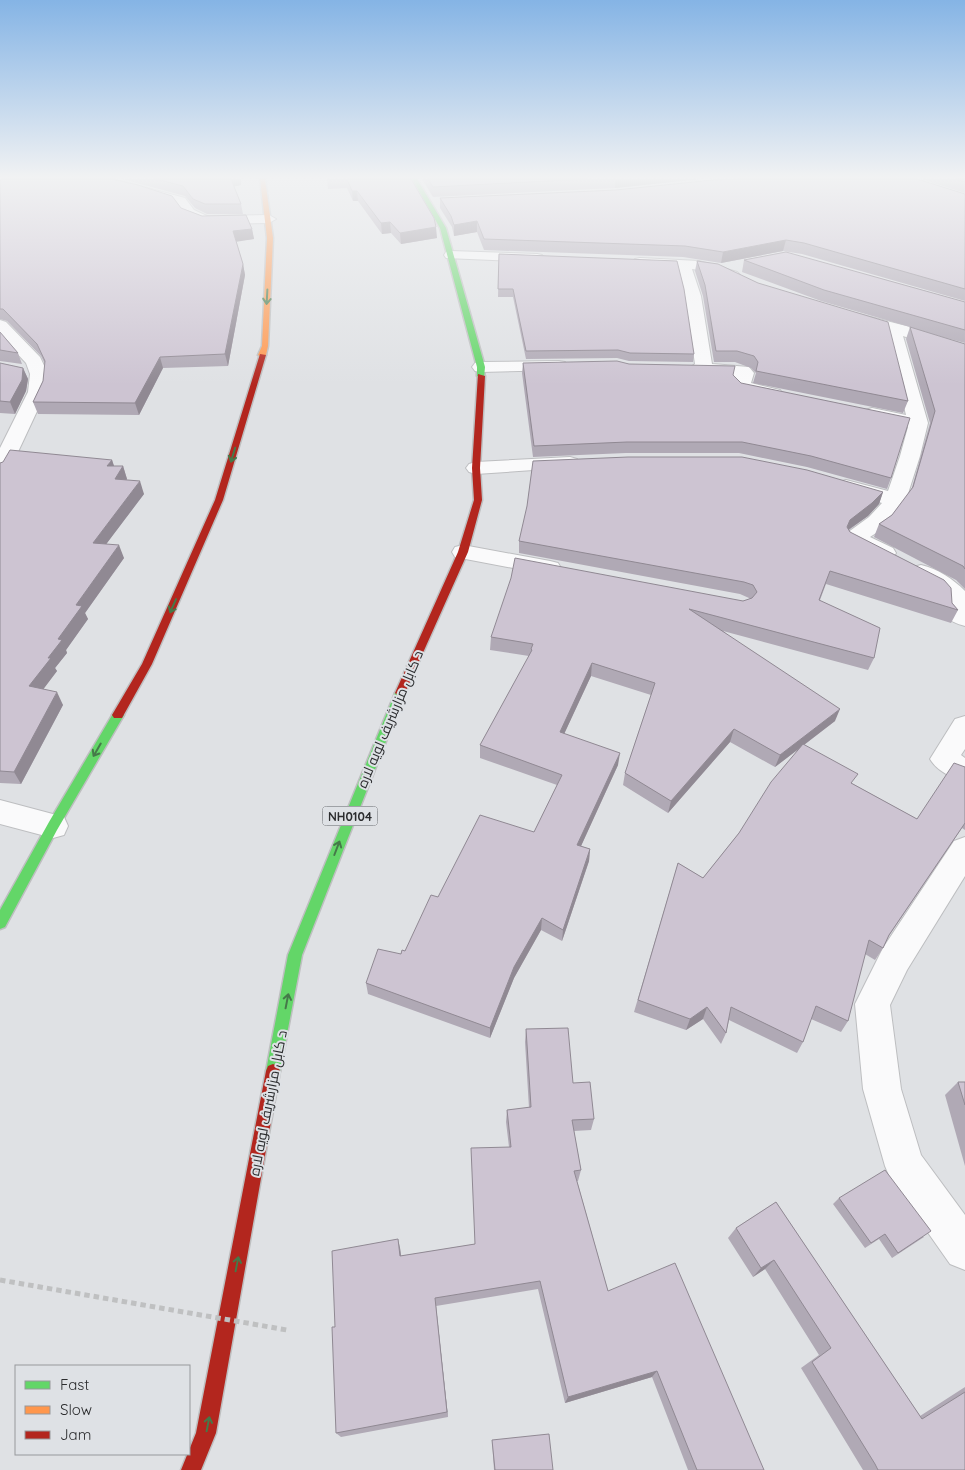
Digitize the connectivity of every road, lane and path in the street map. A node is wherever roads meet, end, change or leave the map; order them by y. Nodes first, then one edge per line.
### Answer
1 (270, 248) edge
2 (449, 248) edge
3 (451, 256) junction
4 (548, 259) edge
5 (625, 262) edge
6 (683, 264) junction
7 (739, 265) edge
8 (721, 269) junction
9 (745, 281) edge
10 (836, 312) edge
11 (0, 325) edge
12 (893, 329) junction
13 (965, 351) edge
14 (578, 366) edge
15 (481, 367) junction
16 (675, 368) edge
17 (704, 369) junction
18 (20, 371) edge
19 (39, 374) junction
20 (793, 398) edge
21 (851, 410) edge
22 (918, 423) junction
23 (586, 463) edge
24 (476, 468) junction
25 (0, 469) edge
26 (824, 480) edge
27 (894, 500) junction
28 (463, 552) junction
29 (568, 572) edge
30 (965, 618) edge
31 (965, 726) edge
32 (965, 771) edge
33 (0, 812) edge
34 (53, 826) junction
35 (965, 850) edge
36 (0, 923) edge
37 (965, 1249) edge
38 (0, 1280) edge
39 (287, 1330) dead end
40 (191, 1470) edge

1 -> 34 highway
2 - 3 highway, د کابل مزارشریف لویه لاره / NH0104
3 - 4 street
3 - 15 highway, د کابل مزارشریف لویه لاره / NH0104
5 - 6 street
6 - 8 street
6 - 17 street
7 - 8 street
8 - 9 street
10 - 12 street
11 - 19 street
12 - 13 street
12 - 22 street
14 - 15 street
15 - 24 highway, د کابل مزارشریف لویه لاره / NH0104
16 - 17 street
17 - 20 street
18 - 19 street
19 - 25 street
21 - 22 street
22 - 27 street
23 - 24 street
24 - 28 highway, د کابل مزارشریف لویه لاره / NH0104
26 - 27 street
27 - 30 street
28 - 29 street
40 -> 28 highway, د کابل مزارشریف لویه لاره / NH0104
31 - 32 street
33 - 34 street
34 - 36 highway
35 - 37 street
38 - 39 path, bridge

